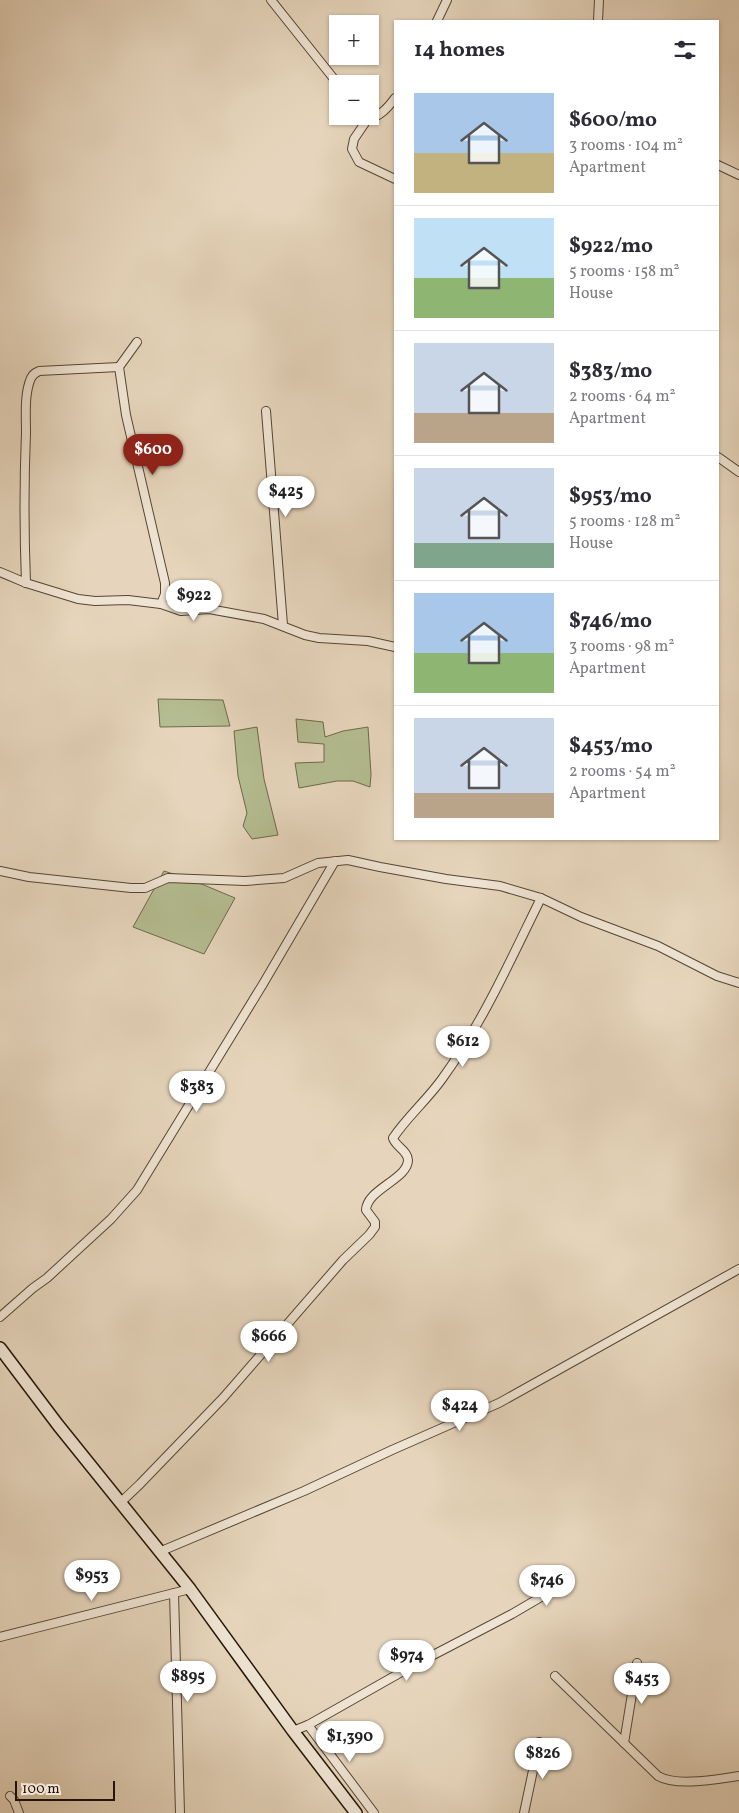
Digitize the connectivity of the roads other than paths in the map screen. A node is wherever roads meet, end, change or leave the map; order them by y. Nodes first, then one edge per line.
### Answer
1 (271, 0) edge
2 (447, 0) edge
3 (600, 0) edge
4 (437, 20) edge
5 (598, 20) edge
6 (331, 75) edge
7 (394, 99) edge
8 (379, 114) edge
9 (361, 125) edge
10 (719, 165) edge
11 (739, 175) edge
12 (394, 179) edge
13 (137, 342) dead end
14 (120, 368) junction
15 (266, 411) dead end
16 (719, 458) edge
17 (739, 472) edge
18 (0, 572) edge
19 (26, 583) junction
20 (161, 604) junction
21 (283, 625) junction
22 (394, 647) edge
23 (336, 861) junction
24 (0, 871) edge
25 (541, 898) junction
26 (739, 984) edge
27 (739, 1269) edge
28 (0, 1316) edge
29 (0, 1348) edge
30 (120, 1503) junction
31 (159, 1552) junction
32 (570, 1580) dead end
33 (190, 1589) junction
34 (174, 1593) junction
35 (0, 1637) edge
36 (637, 1663) dead end
37 (555, 1676) dead end
38 (308, 1726) junction
39 (294, 1731) junction
40 (539, 1742) dead end
41 (624, 1743) junction
42 (739, 1776) edge
43 (10, 1796) dead end
44 (19, 1813) edge
45 (180, 1813) edge
46 (356, 1813) edge
47 (374, 1813) edge
48 (524, 1813) edge

1 - 6 street
2 - 4 street
3 - 5 street
7 - 8 street
9 - 12 street
10 - 11 street
13 - 14 street
14 - 19 street
14 - 20 street
15 - 21 street
16 - 17 street
18 - 19 street
19 - 20 street
20 - 21 street
21 - 22 street
23 - 24 street
23 - 25 street
23 - 28 street
25 - 26 street
25 - 30 street
27 - 31 street
29 - 30 street
30 - 31 street
31 - 33 street
32 - 38 street
33 - 34 street
33 - 39 street
34 - 35 street
34 - 45 street
36 - 41 street
37 - 41 street
38 - 39 street
38 - 47 street
39 - 46 street
40 - 48 street
41 - 42 street
43 - 44 street

